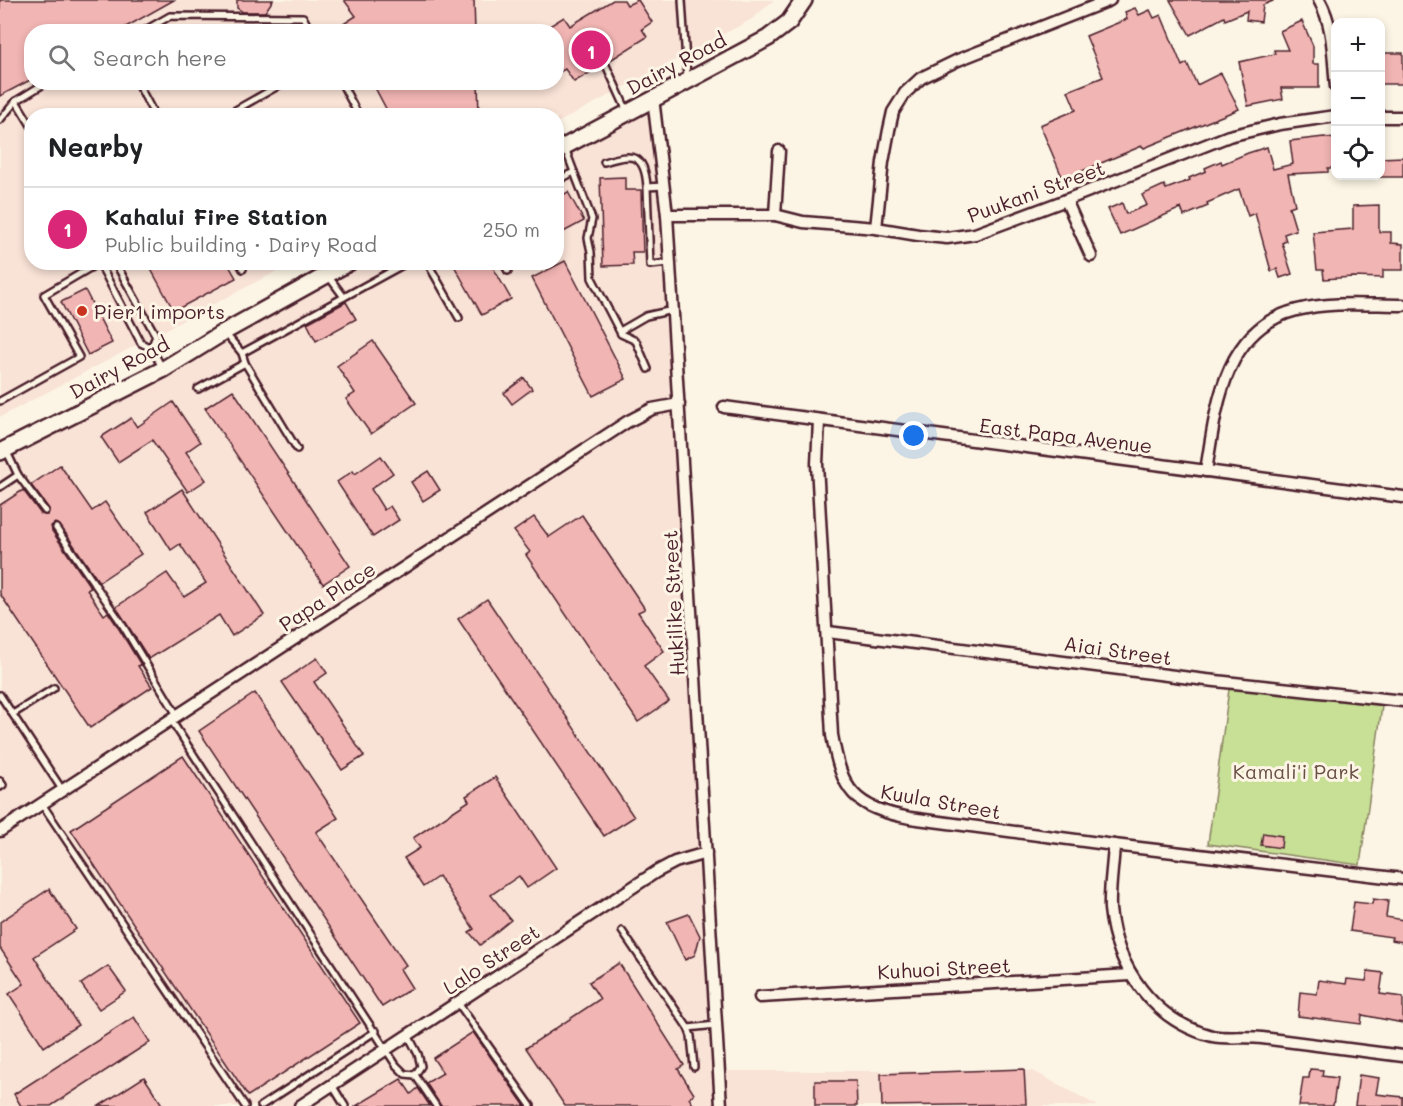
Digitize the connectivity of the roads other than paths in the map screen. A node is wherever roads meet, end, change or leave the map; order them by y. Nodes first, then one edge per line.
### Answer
1 (682, 0) edge
2 (804, 0) edge
3 (1110, 0) edge
4 (1319, 0) edge
5 (156, 24) edge
6 (307, 24) edge
7 (605, 63) dead end
8 (1334, 72) edge
9 (687, 80) junction
10 (34, 90) edge
11 (141, 90) edge
12 (271, 90) edge
13 (345, 90) edge
14 (653, 98) junction
15 (16, 101) junction
16 (151, 108) edge
17 (239, 108) edge
18 (355, 108) edge
19 (628, 113) junction
20 (24, 114) edge
21 (1331, 117) edge
22 (1385, 117) edge
23 (1403, 117) edge
24 (0, 120) edge
25 (564, 147) edge
26 (779, 151) dead end
27 (564, 156) edge
28 (604, 162) dead end
29 (574, 172) junction
30 (564, 177) edge
31 (663, 186) junction
32 (647, 187) junction
33 (1066, 201) junction
34 (667, 215) junction
35 (775, 215) junction
36 (876, 228) junction
37 (1091, 256) dead end
38 (670, 263) junction
39 (86, 270) edge
40 (103, 270) edge
41 (119, 270) edge
42 (336, 270) edge
43 (393, 270) edge
44 (432, 270) edge
45 (327, 275) junction
46 (344, 297) junction
47 (1403, 305) edge
48 (673, 310) junction
49 (459, 318) dead end
50 (620, 331) junction
51 (224, 332) junction
52 (151, 348) junction
53 (242, 353) junction
54 (245, 363) junction
55 (164, 369) junction
56 (648, 369) dead end
57 (198, 388) dead end
58 (0, 401) edge
59 (679, 404) junction
60 (724, 407) dead end
61 (819, 420) junction
62 (297, 449) dead end
63 (3, 450) edge
64 (1206, 471) junction
65 (18, 475) junction
66 (0, 487) edge
67 (1403, 497) edge
68 (45, 511) dead end
69 (56, 528) dead end
70 (828, 632) junction
71 (54, 688) dead end
72 (0, 694) edge
73 (1403, 701) edge
74 (13, 714) junction
75 (174, 718) junction
76 (0, 781) edge
77 (0, 787) edge
78 (63, 790) junction
79 (42, 804) junction
80 (0, 831) edge
81 (1114, 845) junction
82 (705, 853) junction
83 (1403, 879) edge
84 (622, 931) dead end
85 (1130, 975) junction
86 (760, 997) dead end
87 (458, 1003) junction
88 (716, 1025) junction
89 (688, 1028) junction
90 (376, 1031) junction
91 (408, 1035) junction
92 (387, 1049) junction
93 (1403, 1056) edge
94 (694, 1067) dead end
95 (416, 1075) junction
96 (332, 1085) junction
97 (245, 1106) edge
98 (261, 1106) edge
99 (300, 1106) edge
100 (345, 1106) edge
101 (436, 1106) edge
102 (531, 1106) edge
103 (721, 1106) edge

1 - 9 lane
2 - 9 main road, Dairy Road
3 - 36 street
4 - 8 street
5 - 6 lane
7 - 19 lane
9 - 14 main road, Dairy Road
10 - 15 lane
11 - 16 lane
12 - 17 lane
13 - 18 lane
14 - 19 main road, Dairy Road
14 - 31 street, Hukilike Street
15 - 20 lane
15 - 24 lane
19 - 25 main road, Dairy Road
21 - 33 street, Puukani Street
22 - 23 street
26 - 35 street
27 - 29 lane
28 - 32 lane
29 - 30 lane
29 - 50 lane
31 - 32 lane
31 - 34 street, Hukilike Street
32 - 38 lane
33 - 36 street, Puukani Street
33 - 37 street
34 - 35 street, Puukani Street
34 - 38 street, Hukilike Street
35 - 36 street, Puukani Street
38 - 48 street, Hukilike Street
39 - 58 lane
40 - 52 lane
41 - 52 lane
42 - 45 main road, Dairy Road
43 - 46 lane
44 - 49 lane
45 - 46 lane
45 - 51 main road, Dairy Road
46 - 53 lane
47 - 64 street
48 - 50 lane
48 - 59 street, Hukilike Street
50 - 56 lane
51 - 53 lane
51 - 55 main road, Dairy Road
52 - 55 lane
53 - 54 lane
54 - 57 lane
54 - 62 lane
55 - 63 main road, Dairy Road
59 - 75 street, Papa Place
59 - 82 street, Hukilike Street
60 - 61 street, East Papa Avenue
61 - 64 street, East Papa Avenue
61 - 70 street, Kuula Street
63 - 65 lane
64 - 67 street, East Papa Avenue
65 - 66 lane
65 - 68 lane
69 - 75 lane
70 - 73 street, Aiai Street
70 - 81 street, Kuula Street
71 - 74 lane
72 - 74 lane
74 - 78 lane
75 - 78 street, Papa Place
75 - 90 lane
76 - 77 lane
78 - 79 street, Papa Place
79 - 80 street, Papa Place
79 - 97 lane
81 - 83 street, Kuula Street
81 - 85 street
82 - 87 street, Lalo Street
82 - 88 street, Hukilike Street
84 - 89 lane
85 - 86 street, Kuhuoi Street
85 - 93 street
87 - 91 street, Lalo Street
87 - 102 lane
88 - 89 lane
88 - 103 street, Hukilike Street
89 - 94 lane
90 - 92 lane
90 - 98 lane
91 - 92 street, Lalo Street
91 - 95 lane
92 - 95 lane
92 - 96 street, Lalo Street
95 - 101 lane
96 - 99 street, Lalo Street
96 - 100 lane

